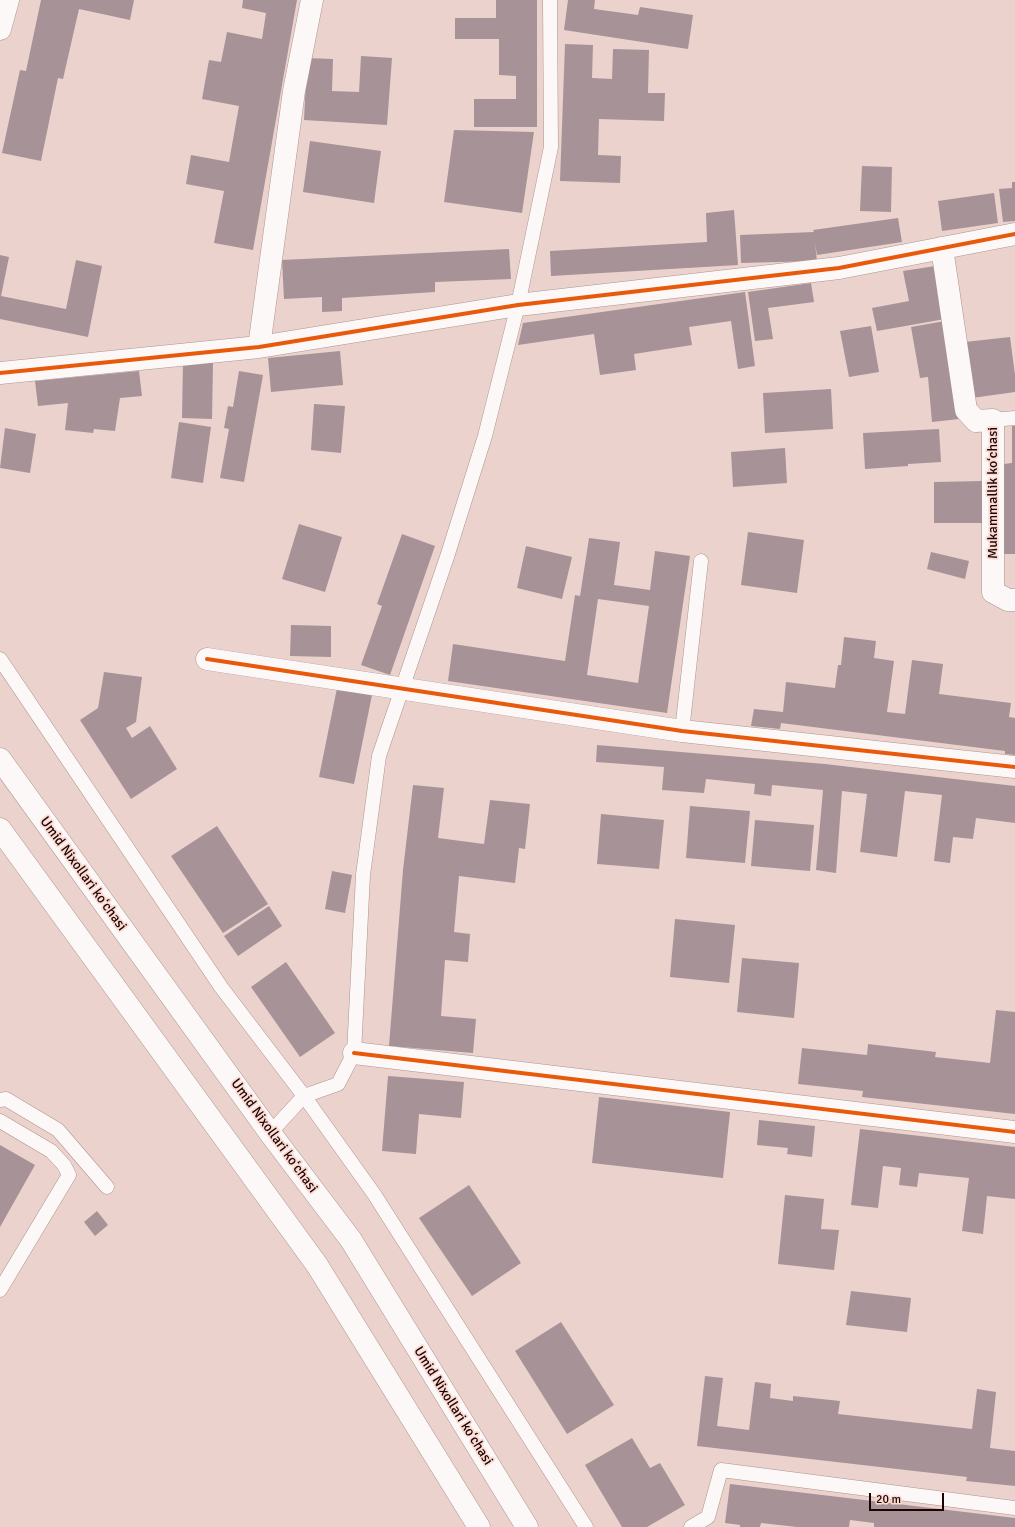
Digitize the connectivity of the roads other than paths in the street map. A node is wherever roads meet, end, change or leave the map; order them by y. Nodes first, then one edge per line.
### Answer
1 (8, 0) edge
2 (312, 0) edge
3 (550, 0) edge
4 (0, 29) edge
5 (1015, 234) edge
6 (942, 248) junction
7 (518, 305) junction
8 (259, 347) junction
9 (0, 373) edge
10 (1015, 418) edge
11 (993, 420) junction
12 (701, 561) dead end
13 (1015, 600) edge
14 (0, 659) edge
15 (206, 659) dead end
16 (402, 687) junction
17 (682, 731) junction
18 (0, 759) edge
19 (1015, 767) edge
20 (0, 829) edge
21 (354, 1053) junction
22 (304, 1096) junction
23 (0, 1100) edge
24 (0, 1121) edge
25 (1015, 1132) edge
26 (270, 1133) junction
27 (107, 1187) dead end
28 (0, 1290) edge
29 (1015, 1508) edge
30 (479, 1527) edge
31 (528, 1527) edge
32 (586, 1527) edge
33 (691, 1527) edge

1 - 4 street
2 - 8 street
3 - 7 lane
5 - 6 street
6 - 7 street
6 - 11 street, Mukammallik koʻchasi
7 - 8 street
7 - 16 lane
8 - 9 street
10 - 11 lane
11 - 13 street, Mukammallik koʻchasi
12 - 17 lane
14 - 22 lane
15 - 16 street
16 - 17 street
16 - 21 lane
17 - 19 street
18 - 26 street, Umid Nixollari koʻchasi
20 - 30 street
21 - 22 lane
21 - 25 street
22 - 26 lane
22 - 32 lane
23 - 27 lane
24 - 28 lane
26 - 31 street, Umid Nixollari koʻchasi
29 - 33 lane

